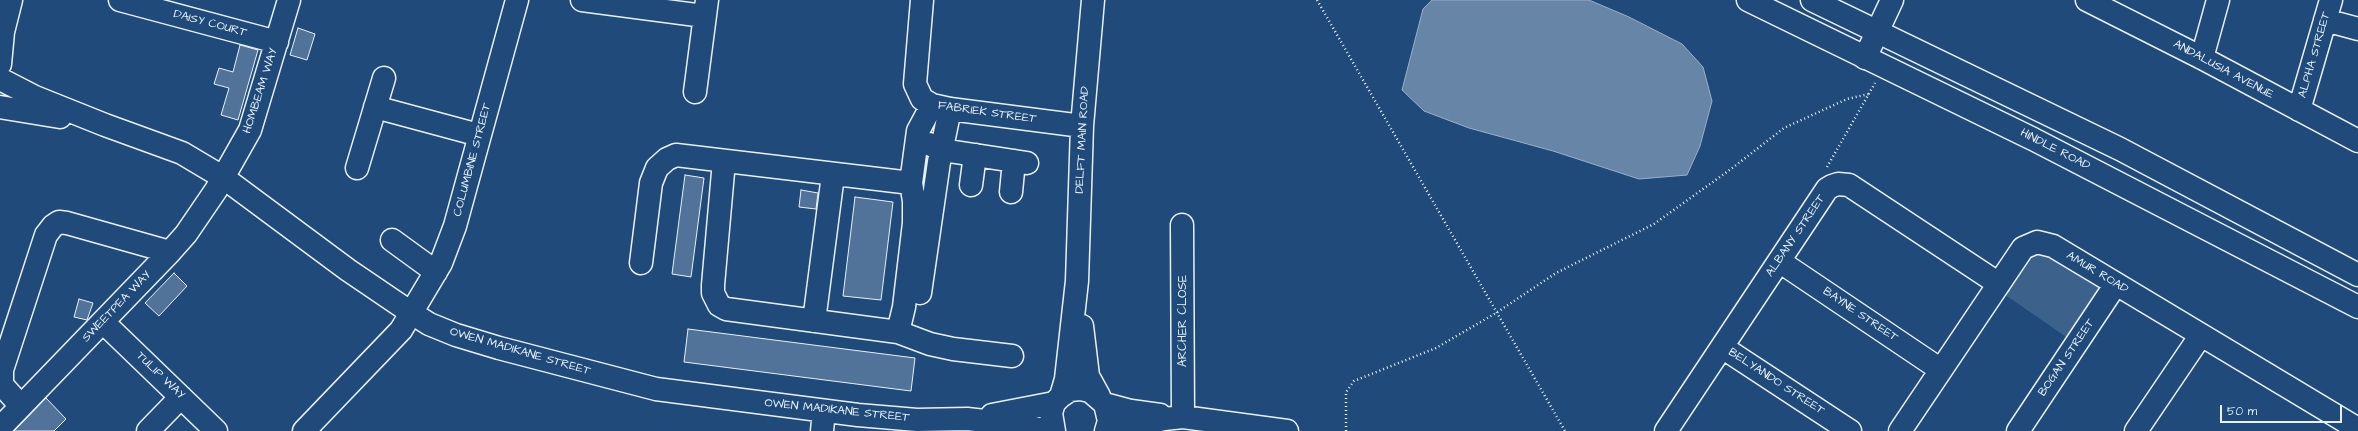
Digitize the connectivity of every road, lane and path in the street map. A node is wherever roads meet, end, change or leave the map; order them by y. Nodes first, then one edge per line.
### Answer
1 (4, 0) edge
2 (12, 0) edge
3 (120, 0) edge
4 (289, 0) edge
5 (517, 0) edge
6 (582, 0) edge
7 (922, 0) edge
8 (1094, 0) edge
9 (1317, 0) edge
10 (1748, 0) edge
11 (1812, 0) edge
12 (1892, 0) edge
13 (2087, 0) edge
14 (2218, 0) edge
15 (2111, 6) edge
16 (0, 7) edge
17 (705, 8) edge
18 (2328, 10) edge
19 (2358, 29) edge
20 (1877, 32) junction
21 (277, 42) junction
22 (1866, 58) junction
23 (2202, 58) junction
24 (384, 78) dead end
25 (1, 80) edge
26 (1876, 80) dead end
27 (695, 92) dead end
28 (1869, 94) junction
29 (375, 107) junction
30 (941, 107) junction
31 (0, 108) edge
32 (2299, 110) junction
33 (104, 125) junction
34 (1082, 126) junction
35 (918, 131) junction
36 (479, 135) junction
37 (2358, 141) edge
38 (942, 150) junction
39 (975, 155) junction
40 (724, 161) junction
41 (358, 168) dead end
42 (1826, 170) dead end
43 (833, 175) junction
44 (224, 178) junction
45 (910, 183) junction
46 (971, 185) dead end
47 (1011, 192) dead end
48 (1182, 225) dead end
49 (392, 240) dead end
50 (170, 252) junction
51 (1779, 261) junction
52 (641, 263) dead end
53 (436, 272) junction
54 (2358, 275) edge
55 (1077, 281) junction
56 (1999, 284) junction
57 (2116, 284) junction
58 (2358, 307) edge
59 (411, 313) junction
60 (1496, 313) junction
61 (814, 321) junction
62 (103, 322) junction
63 (905, 335) junction
64 (2201, 335) junction
65 (1722, 347) junction
66 (1012, 356) dead end
67 (1941, 370) junction
68 (181, 397) junction
69 (1058, 399) junction
70 (1102, 400) junction
71 (21, 406) junction
72 (1178, 417) junction
73 (967, 419) junction
74 (823, 421) edge
75 (0, 428) edge
76 (2358, 429) edge
77 (148, 431) edge
78 (216, 431) edge
79 (304, 431) edge
80 (1048, 431) edge
81 (1054, 431) edge
82 (1106, 431) edge
83 (1115, 431) edge
84 (1287, 431) edge
85 (1346, 431) edge
86 (1565, 431) edge
87 (1666, 431) edge
88 (1850, 431) edge
89 (1900, 431) edge
90 (2018, 431) edge
91 (2136, 431) edge

1 - 16 street
2 - 25 street
3 - 21 street, DAISY COURT
4 - 21 street, HOMBEAM WAY
5 - 36 street, COLUMBINE STREET
6 - 17 street
7 - 30 street, FABRIEK STREET
8 - 34 street, DELFT MAIN ROAD
9 - 60 path
10 - 22 street, HINDLE ROAD
11 - 20 street
12 - 20 street
13 - 15 street, ANDALUSIA AVENUE
14 - 23 street
15 - 23 street, ANDALUSIA AVENUE
17 - 27 street
18 - 19 street
18 - 32 street, ALPHA STREET
20 - 22 street
20 - 54 street
21 - 44 street, HOMBEAM WAY
22 - 58 street, HINDLE ROAD
23 - 32 street, ANDALUSIA AVENUE
24 - 29 street
25 - 33 street, OWEN MADIKANE STREET
26 - 28 path
28 - 42 path
28 - 60 path
29 - 36 street
29 - 41 street
30 - 34 street, FABRIEK STREET
30 - 35 street
30 - 38 street
31 - 33 street, OWEN MADIKANE STREET
32 - 37 street, ANDALUSIA AVENUE
33 - 44 street, OWEN MADIKANE STREET
34 - 55 street, DELFT MAIN ROAD
35 - 38 street
35 - 45 street
36 - 53 street, COLUMBINE STREET
38 - 39 street
38 - 63 street
39 - 46 street
39 - 47 street
40 - 43 street
40 - 52 street
40 - 61 street
43 - 45 street
43 - 61 street
44 - 50 street, SWEETPEA WAY
44 - 59 street, OWEN MADIKANE STREET
45 - 63 street
48 - 72 street, ARCHER CLOSE
49 - 53 street
50 - 62 street, SWEETPEA WAY
50 - 71 street
51 - 56 street, ALBANY STREET
51 - 65 street, ALBANY STREET
51 - 67 street, BAYNE STREET
53 - 59 street, COLUMBINE STREET
55 - 69 street, DELFT MAIN ROAD
55 - 70 street, DELFT MAIN ROAD
56 - 57 street, AMUR ROAD
56 - 67 street, AMUR ROAD
57 - 64 street, AMUR ROAD
57 - 90 street, BOGAN STREET
59 - 74 street, OWEN MADIKANE STREET
59 - 79 street, COLUMBINE STREET
60 - 85 path
60 - 86 path
61 - 63 street
62 - 68 street, TULIP WAY
62 - 71 street, SWEETPEA WAY
63 - 66 street
64 - 76 street, AMUR ROAD
64 - 91 street
65 - 87 street, ALBANY STREET
65 - 88 street, BELYANDO STREET
67 - 89 street, AMUR ROAD
68 - 77 street
68 - 78 street, TULIP WAY
69 - 70 street, OWEN MADIKANE STREET
69 - 73 street, OWEN MADIKANE STREET
69 - 81 street, DELFT MAIN ROAD
70 - 72 street, OWEN MADIKANE STREET
70 - 82 street, DELFT MAIN ROAD
71 - 75 street, SWEETPEA WAY
72 - 83 street
72 - 84 street, OWEN MADIKANE STREET
73 - 74 street, OWEN MADIKANE STREET
73 - 80 street, OWEN MADIKANE STREET

